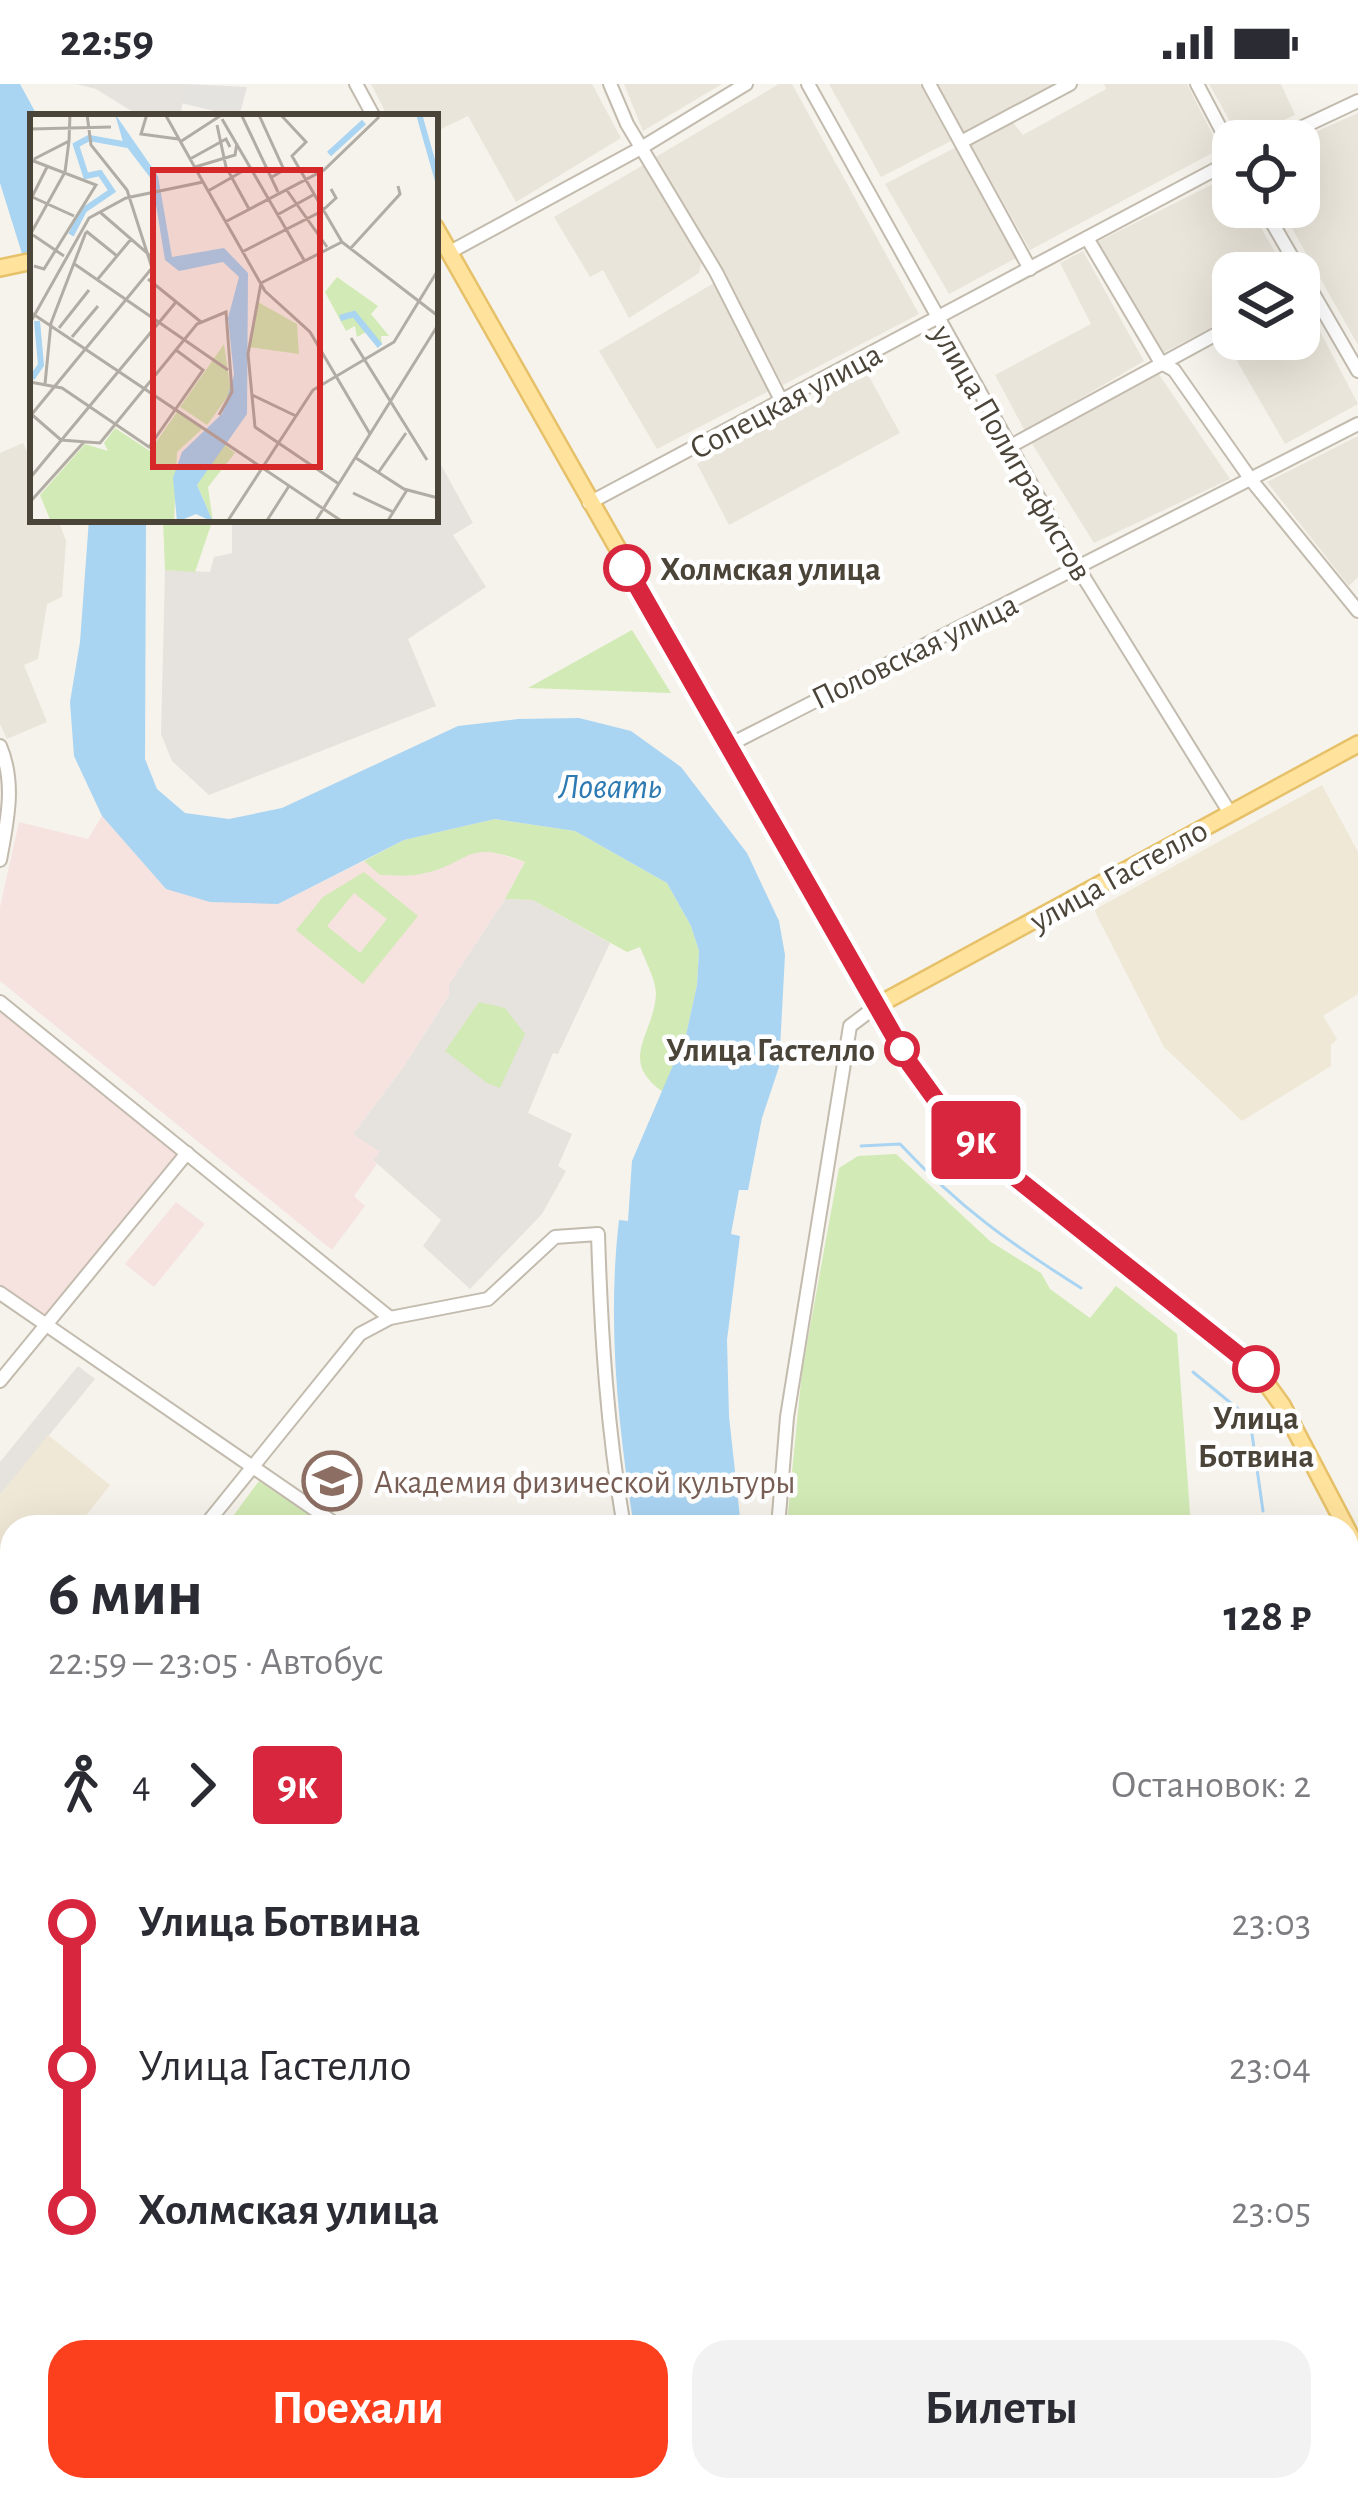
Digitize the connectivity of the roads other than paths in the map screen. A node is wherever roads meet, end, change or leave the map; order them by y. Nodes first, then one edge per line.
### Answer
1 (356, 84) edge
2 (610, 84) edge
3 (746, 84) edge
4 (808, 84) edge
5 (929, 84) edge
6 (1070, 84) edge
7 (1197, 84) edge
8 (1358, 101) edge
9 (372, 114) edge
10 (1215, 120) edge
11 (1318, 120) edge
12 (961, 142) junction
13 (641, 148) junction
14 (1212, 168) edge
15 (438, 232) edge
16 (1087, 238) junction
17 (450, 252) junction
18 (1030, 269) junction
19 (1320, 312) edge
20 (937, 319) junction
21 (1212, 336) edge
22 (1161, 364) junction
23 (1358, 370) edge
24 (782, 402) junction
25 (1358, 424) edge
26 (1009, 447) junction
27 (1252, 481) junction
28 (589, 502) junction
29 (1078, 568) junction
30 (1358, 611) edge
31 (1358, 744) edge
32 (0, 746) edge
33 (727, 746) junction
34 (5, 800) edge
35 (1230, 813) junction
36 (0, 860) edge
37 (0, 1001) edge
38 (878, 1005) junction
39 (187, 1153) junction
40 (0, 1293) edge
41 (390, 1318) junction
42 (46, 1324) junction
43 (0, 1381) edge
44 (253, 1466) junction
45 (214, 1515) edge
46 (322, 1515) edge
47 (622, 1515) edge
48 (779, 1515) edge
49 (1340, 1515) edge

1 - 9 street
2 - 13 street
3 - 13 street
4 - 20 street, улица Полиграфистов
5 - 12 street
6 - 12 street
7 - 10 street
8 - 11 street
12 - 18 street
13 - 17 street
13 - 24 street
14 - 16 street, Сопецкая улица
15 - 17 main road
16 - 18 street, Сопецкая улица
16 - 22 street
17 - 28 main road
18 - 20 street, Сопецкая улица
19 - 23 street
20 - 24 street, Сопецкая улица
20 - 26 street, улица Полиграфистов
21 - 22 street
22 - 26 street
22 - 27 street
24 - 28 street, Сопецкая улица
25 - 27 street, Половская улица
26 - 29 street, улица Полиграфистов
27 - 29 street, Половская улица
27 - 30 street
28 - 33 main road
29 - 33 street, Половская улица
29 - 35 street, улица Полиграфистов
31 - 35 main road, улица Гастелло
32 - 34 street
33 - 38 main road
34 - 36 street
35 - 38 main road, улица Гастелло
37 - 39 street
38 - 48 street
38 - 49 main road
39 - 41 street
39 - 42 street
40 - 42 street
41 - 44 street
41 - 47 street
42 - 43 street
42 - 44 street
44 - 45 street
44 - 46 street

